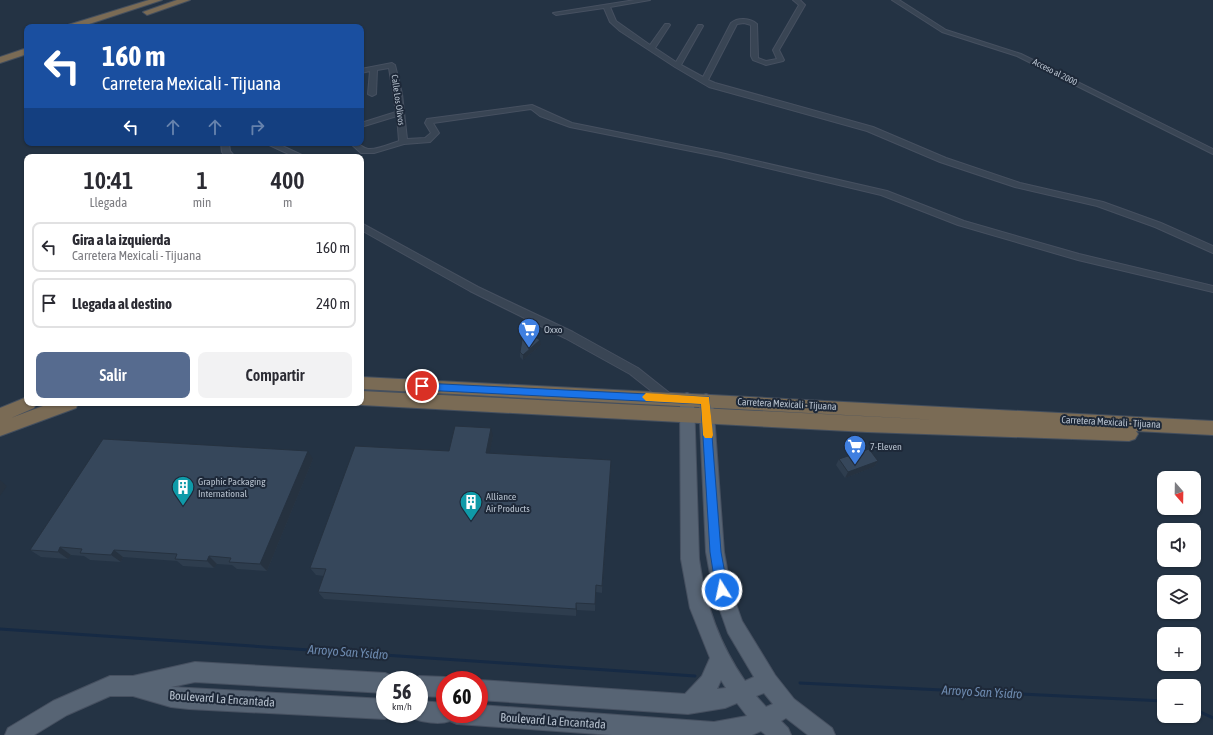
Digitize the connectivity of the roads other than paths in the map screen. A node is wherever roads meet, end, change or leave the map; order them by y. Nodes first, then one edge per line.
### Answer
1 (158, 0) edge
2 (186, 0) edge
3 (647, 0) edge
4 (796, 0) edge
5 (895, 0) edge
6 (169, 5) junction
7 (606, 6) junction
8 (556, 13) dead end
9 (81, 24) edge
10 (110, 24) edge
11 (667, 25) dead end
12 (700, 26) dead end
13 (24, 42) edge
14 (651, 49) junction
15 (0, 50) edge
16 (24, 52) edge
17 (0, 60) edge
18 (677, 66) junction
19 (374, 69) junction
20 (364, 71) edge
21 (704, 82) junction
22 (372, 94) dead end
23 (400, 113) junction
24 (364, 124) edge
25 (403, 142) junction
26 (276, 146) edge
27 (358, 146) edge
28 (1213, 152) edge
29 (295, 154) edge
30 (364, 228) edge
31 (1213, 250) edge
32 (1213, 289) edge
33 (364, 383) edge
34 (364, 398) edge
35 (668, 398) junction
36 (24, 405) edge
37 (62, 406) edge
38 (687, 407) junction
39 (706, 408) junction
40 (0, 415) edge
41 (1213, 428) edge
42 (0, 429) edge
43 (1213, 437) edge
44 (719, 658) junction
45 (376, 682) edge
46 (768, 682) junction
47 (133, 686) junction
48 (488, 691) edge
49 (741, 692) junction
50 (688, 704) junction
51 (787, 706) junction
52 (376, 709) edge
53 (488, 716) edge
54 (764, 722) junction
55 (15, 735) edge
56 (781, 735) edge
57 (825, 735) edge

1 - 6 highway
1 - 9 highway
2 - 6 highway
3 - 7 street
4 - 21 street
5 - 28 street, Acceso al 2000
6 - 10 highway
7 - 8 street
7 - 14 street
11 - 14 street
12 - 18 street
13 - 15 highway
14 - 18 street
16 - 17 highway
18 - 21 street
19 - 20 street, Calle Los Olivos
19 - 22 street
19 - 23 street, Calle Los Olivos
21 - 31 street
23 - 24 street
23 - 25 street, Calle Los Olivos
25 - 27 street
25 - 32 street
26 - 29 street
30 - 35 street
33 - 35 highway, Carretera Mexicali - Tijuana
34 - 38 highway, Carretera Mexicali - Tijuana
35 - 38 highway, Carretera Mexicali - Tijuana
36 - 40 highway
37 - 42 highway
38 - 39 highway, Carretera Mexicali - Tijuana
38 - 44 main road
39 - 41 highway, Carretera Mexicali - Tijuana
39 - 43 highway, Carretera Mexicali - Tijuana
39 - 46 main road
44 - 49 main road
44 - 50 main road
45 - 47 main road, Boulevard La Encantada
46 - 49 main road
46 - 51 main road
47 - 52 main road, Boulevard La Encantada
47 - 55 main road, Boulevard La Encantada
48 - 50 main road
49 - 50 main road
49 - 54 main road
51 - 54 main road, Boulevard La Encantada
51 - 57 main road
53 - 54 main road, Boulevard La Encantada
54 - 56 main road

